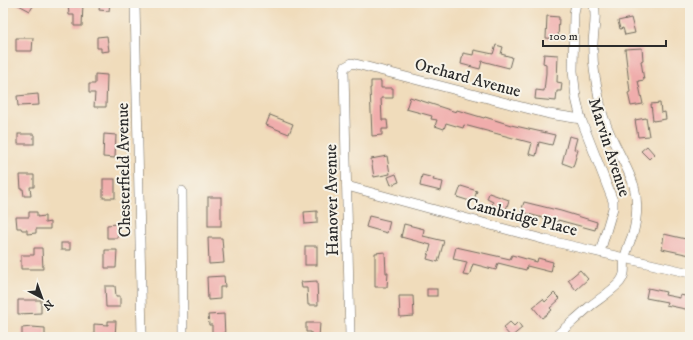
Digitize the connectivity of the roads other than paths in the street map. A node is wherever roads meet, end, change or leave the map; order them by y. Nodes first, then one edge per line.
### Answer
1 (135, 3) edge
2 (576, 3) edge
3 (593, 3) edge
4 (348, 64) joint
5 (581, 119) junction
6 (347, 186) junction
7 (182, 191) dead end
8 (600, 252) junction
9 (625, 258) junction
10 (690, 272) edge
11 (142, 337) edge
12 (183, 337) edge
13 (350, 337) edge
14 (555, 337) edge

1 - 11 street, Chesterfield Avenue
2 - 5 street, Marvin Avenue
3 - 9 street, Marvin Avenue
4 - 5 street, Orchard Avenue
4 - 6 street, Hanover Avenue
5 - 8 street, Marvin Avenue
6 - 8 street, Cambridge Place
6 - 13 street, Hanover Avenue
7 - 12 street
8 - 9 street, Cambridge Place
9 - 10 street, Cambridge Place
9 - 14 street, Marvin Avenue

